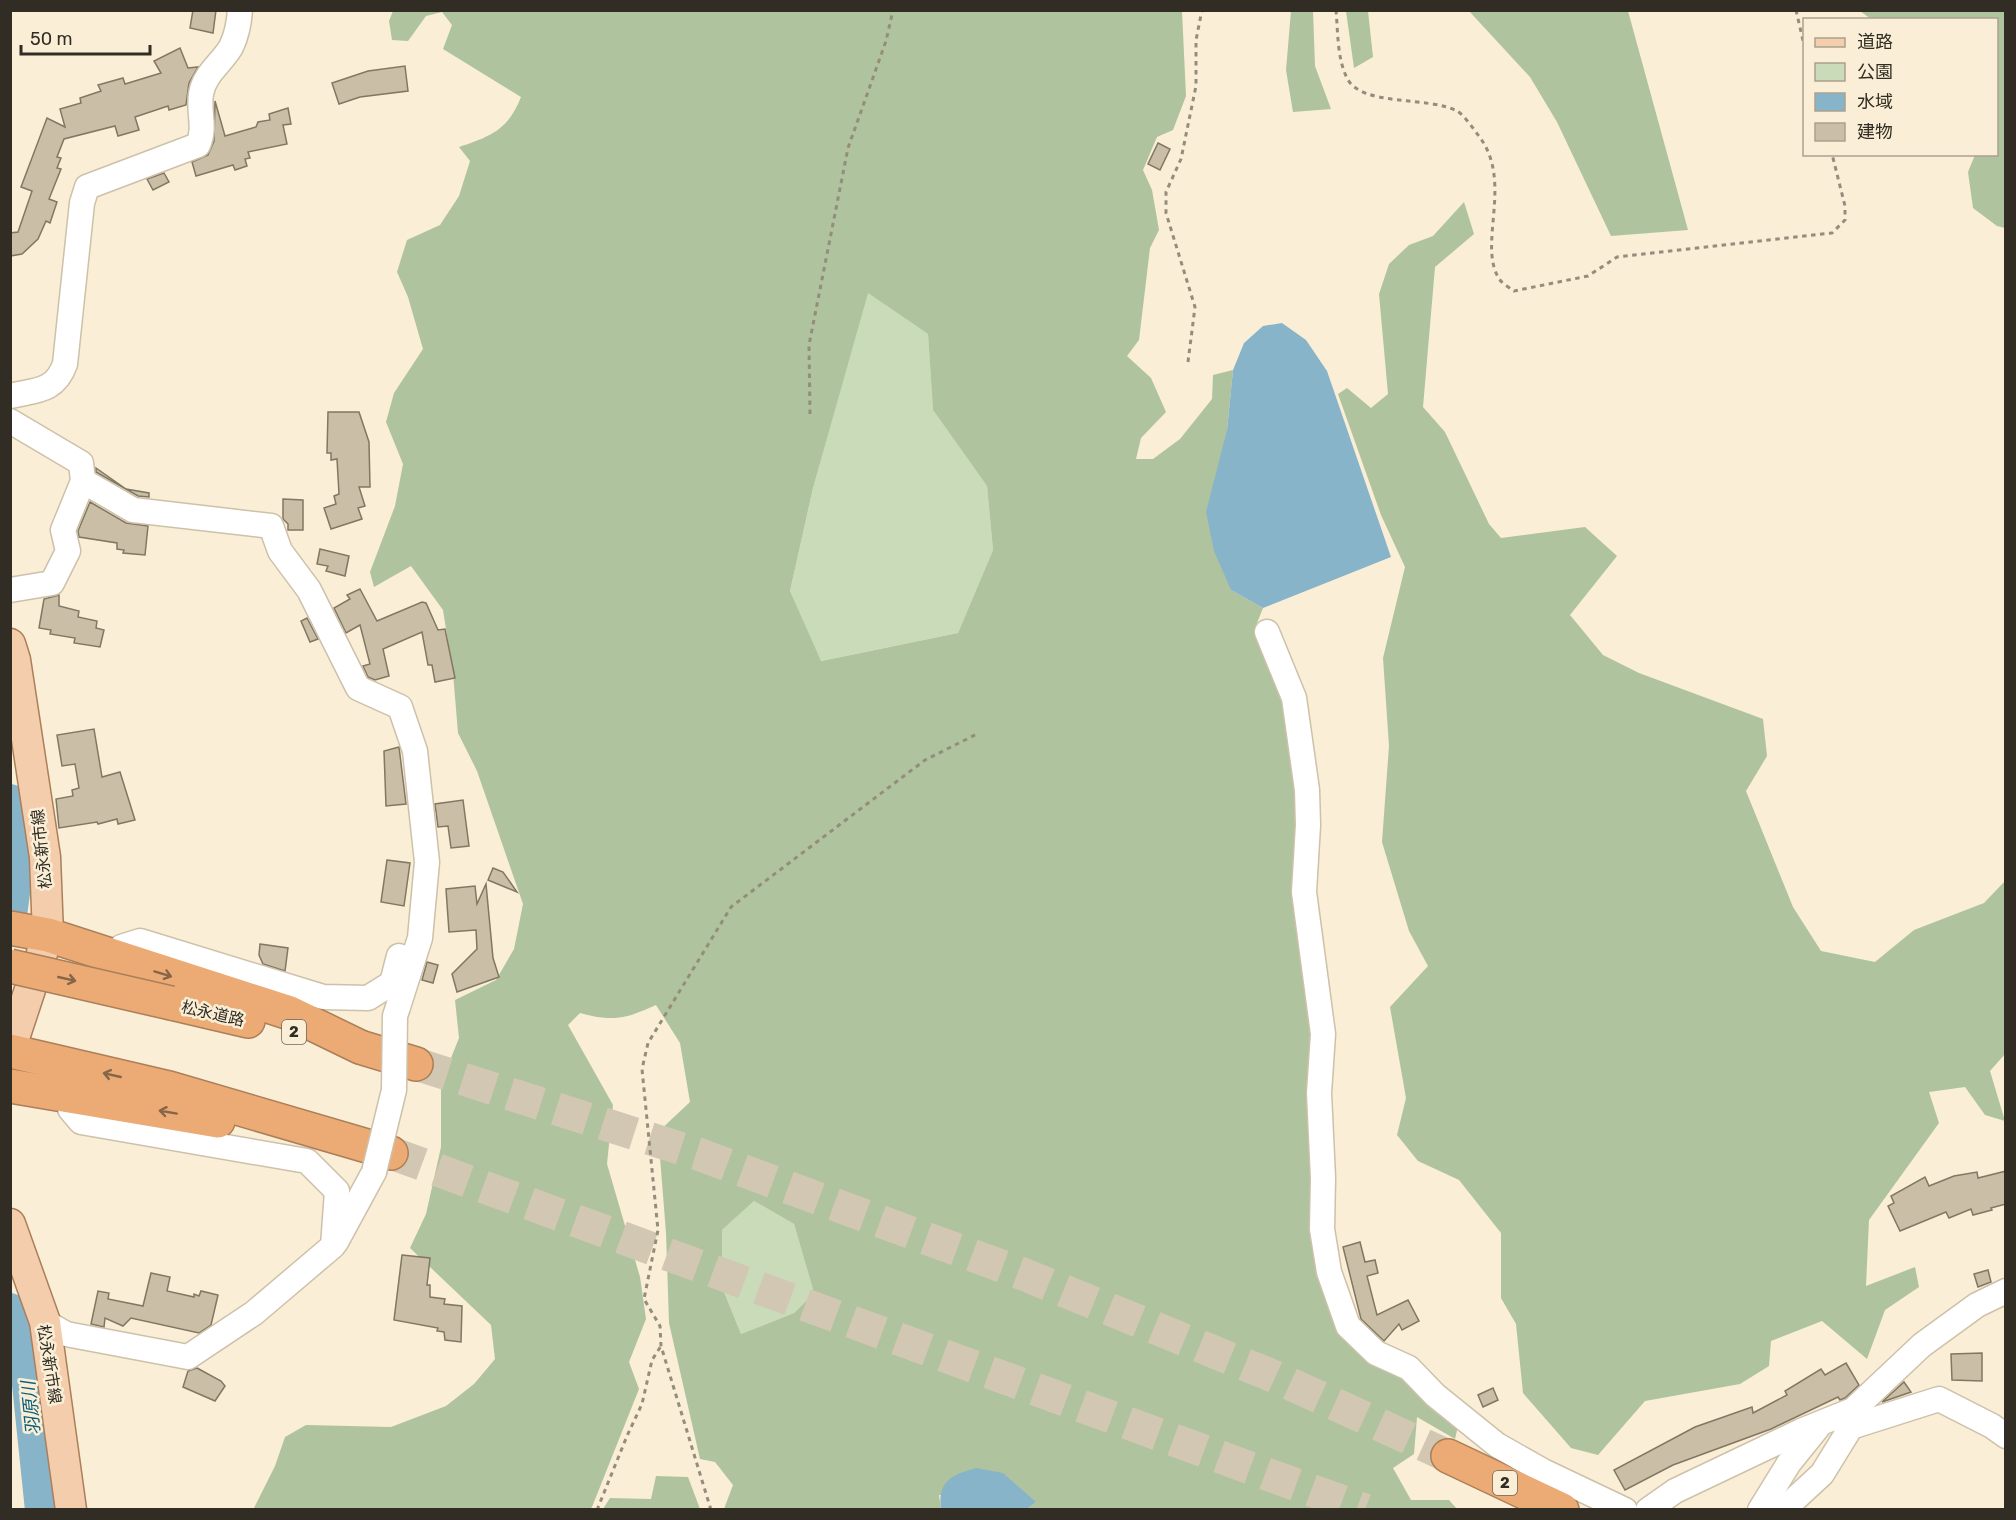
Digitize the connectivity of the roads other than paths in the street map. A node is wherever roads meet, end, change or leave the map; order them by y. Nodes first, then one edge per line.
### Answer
1 (240, 10) edge
2 (10, 396) edge
3 (10, 421) edge
4 (83, 481) junction
5 (10, 590) edge
6 (1267, 632) dead end
7 (10, 644) edge
8 (418, 901) junction
9 (10, 928) edge
10 (48, 935) junction
11 (113, 958) junction
12 (10, 966) edge
13 (360, 1047) junction
14 (10, 1050) edge
15 (416, 1064) tunnel mouth
16 (10, 1086) edge
17 (69, 1094) junction
18 (382, 1163) junction
19 (10, 1224) edge
20 (333, 1246) junction
21 (2006, 1291) edge
22 (45, 1322) junction
23 (1820, 1425) junction
24 (2006, 1436) edge
25 (1448, 1456) tunnel mouth
26 (71, 1509) edge
27 (1562, 1509) edge
28 (1625, 1509) edge
29 (1648, 1509) edge
30 (1760, 1509) edge
31 (1783, 1509) edge

1 - 2 street
3 - 4 street
4 - 5 street
4 - 8 street
6 - 28 street
7 - 10 main road, 松永新市線
8 - 11 street
8 - 18 street, bridge
9 - 10 highway
10 - 11 highway
10 - 14 main road, 松永新市線
11 -> 13 highway
12 -> 13 highway, 松永道路 / 2, bridge
13 - 15 highway, 松永道路 / 2
18 -> 14 highway
16 - 17 highway
18 -> 17 highway
17 - 20 street
18 - 20 street
19 - 22 main road, 松永新市線
20 - 22 street
21 - 23 street
22 - 26 main road, 松永新市線
23 - 29 street
23 - 30 street
24 - 31 street
25 - 27 highway, 2

